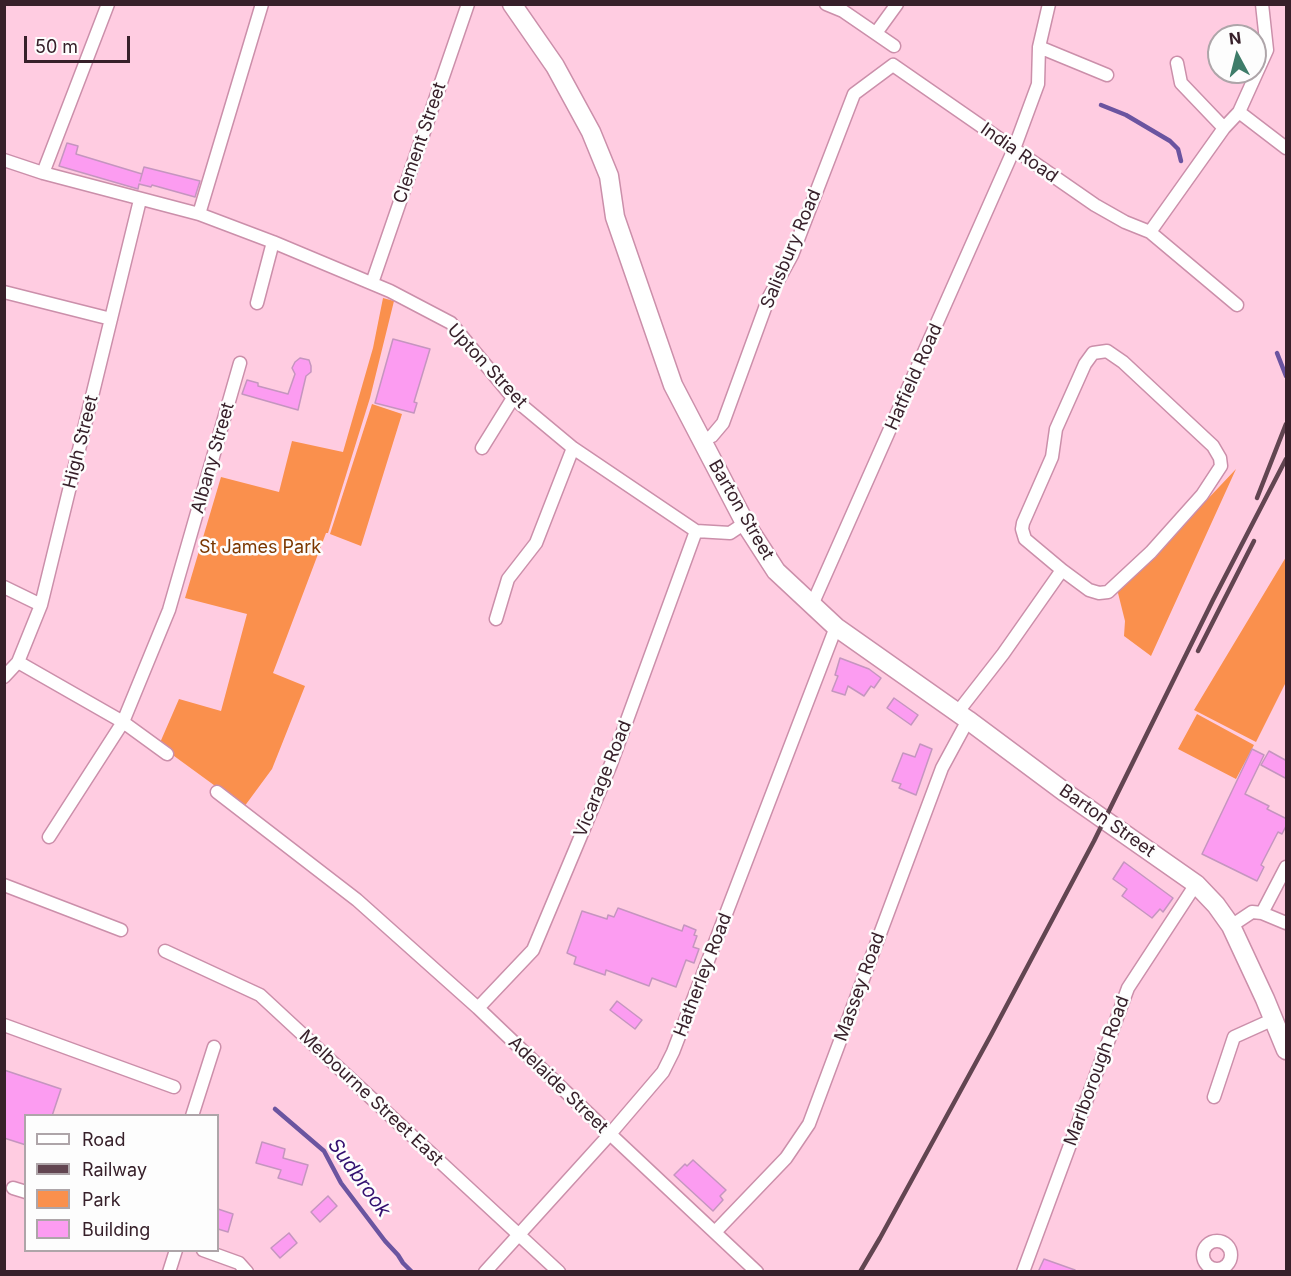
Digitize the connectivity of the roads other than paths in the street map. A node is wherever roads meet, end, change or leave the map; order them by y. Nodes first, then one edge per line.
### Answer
1 (108, 4) edge
2 (262, 4) edge
3 (468, 4) edge
4 (512, 4) edge
5 (826, 4) edge
6 (897, 4) edge
7 (1049, 4) edge
8 (1262, 4) edge
9 (876, 33) junction
10 (894, 46) dead end
11 (1039, 47) junction
12 (1177, 63) dead end
13 (893, 65) joint
14 (1107, 75) dead end
15 (1239, 112) junction
16 (1224, 128) junction
17 (1287, 148) edge
18 (1014, 149) junction
19 (4, 160) edge
20 (43, 173) junction
21 (140, 200) junction
22 (199, 214) junction
23 (1150, 232) junction
24 (273, 242) junction
25 (372, 283) junction
26 (4, 292) edge
27 (257, 303) dead end
28 (1237, 305) dead end
29 (111, 319) junction
30 (240, 363) dead end
31 (513, 398) junction
32 (702, 441) junction
33 (482, 448) dead end
34 (573, 448) junction
35 (745, 524) junction
36 (696, 531) junction
37 (1062, 570) junction
38 (4, 586) edge
39 (41, 605) junction
40 (812, 605) junction
41 (496, 619) dead end
42 (836, 627) junction
43 (18, 662) junction
44 (4, 677) edge
45 (963, 716) junction
46 (123, 722) junction
47 (167, 754) dead end
48 (217, 792) dead end
49 (49, 837) dead end
50 (1287, 867) edge
51 (1196, 884) junction
52 (4, 885) edge
53 (1262, 913) junction
54 (1287, 923) edge
55 (1231, 926) junction
56 (121, 930) dead end
57 (165, 951) dead end
58 (478, 1008) junction
59 (1274, 1019) junction
60 (4, 1025) edge
61 (214, 1047) dead end
62 (1287, 1050) edge
63 (174, 1087) dead end
64 (1214, 1097) dead end
65 (193, 1114) edge
66 (610, 1134) junction
67 (13, 1188) dead end
68 (24, 1191) edge
69 (716, 1231) junction
70 (518, 1233) junction
71 (176, 1252) edge
72 (206, 1252) edge
73 (169, 1272) edge
74 (247, 1272) edge
75 (485, 1272) edge
76 (559, 1272) edge
77 (757, 1272) edge
78 (1023, 1272) edge

1 - 20 street
2 - 22 street
3 - 25 street, Clement Street
4 - 32 main road, Barton Street
5 - 9 street
6 - 9 street
7 - 11 street, Hatfield Road
8 - 15 street
9 - 10 street
11 - 14 street
11 - 18 street, Hatfield Road
12 - 16 street
13 - 18 street, India Road
13 - 32 street, Salisbury Road
15 - 16 street
15 - 17 street
16 - 23 street
18 - 23 street, India Road
18 - 40 street, Hatfield Road
19 - 20 street, Upton Street
20 - 21 street, Upton Street
21 - 22 street, Upton Street
21 - 29 street, High Street
22 - 24 street, Upton Street
23 - 28 street, India Road
24 - 25 street, Upton Street
24 - 27 street
25 - 31 street, Upton Street
26 - 29 street
29 - 39 street, High Street
30 - 46 street, Albany Street
31 - 33 street
31 - 34 street, Upton Street
32 - 35 main road, Barton Street
34 - 36 street, Upton Street
34 - 41 street
35 - 36 street
35 - 40 main road, Barton Street
36 - 58 street, Vicarage Road
37 - 37 street
37 - 45 street, Massey Road
38 - 39 street
39 - 43 street, High Street
40 - 42 main road, Barton Street
42 - 45 main road, Barton Street
42 - 66 street, Hatherley Road
43 - 44 street, High Street
43 - 46 street
45 - 51 main road, Barton Street
45 - 69 street, Massey Road
46 - 47 street
46 - 49 street, Albany Street
48 - 58 street, Adelaide Street
50 - 53 street
51 - 55 main road, Barton Street
51 - 78 street, Marlborough Road
52 - 56 street
53 - 54 street
53 - 55 street
55 - 59 main road, Barton Street
57 - 70 street, Melbourne Street East
58 - 66 street, Adelaide Street
59 - 62 main road, Barton Street
59 - 64 street
60 - 63 street
61 - 65 street
66 - 69 street, Adelaide Street
66 - 70 street, Hatherley Road
67 - 68 street
69 - 77 street, Adelaide Street
70 - 75 street, Hatherley Road
70 - 76 street, Melbourne Street East
71 - 73 street
72 - 74 street

